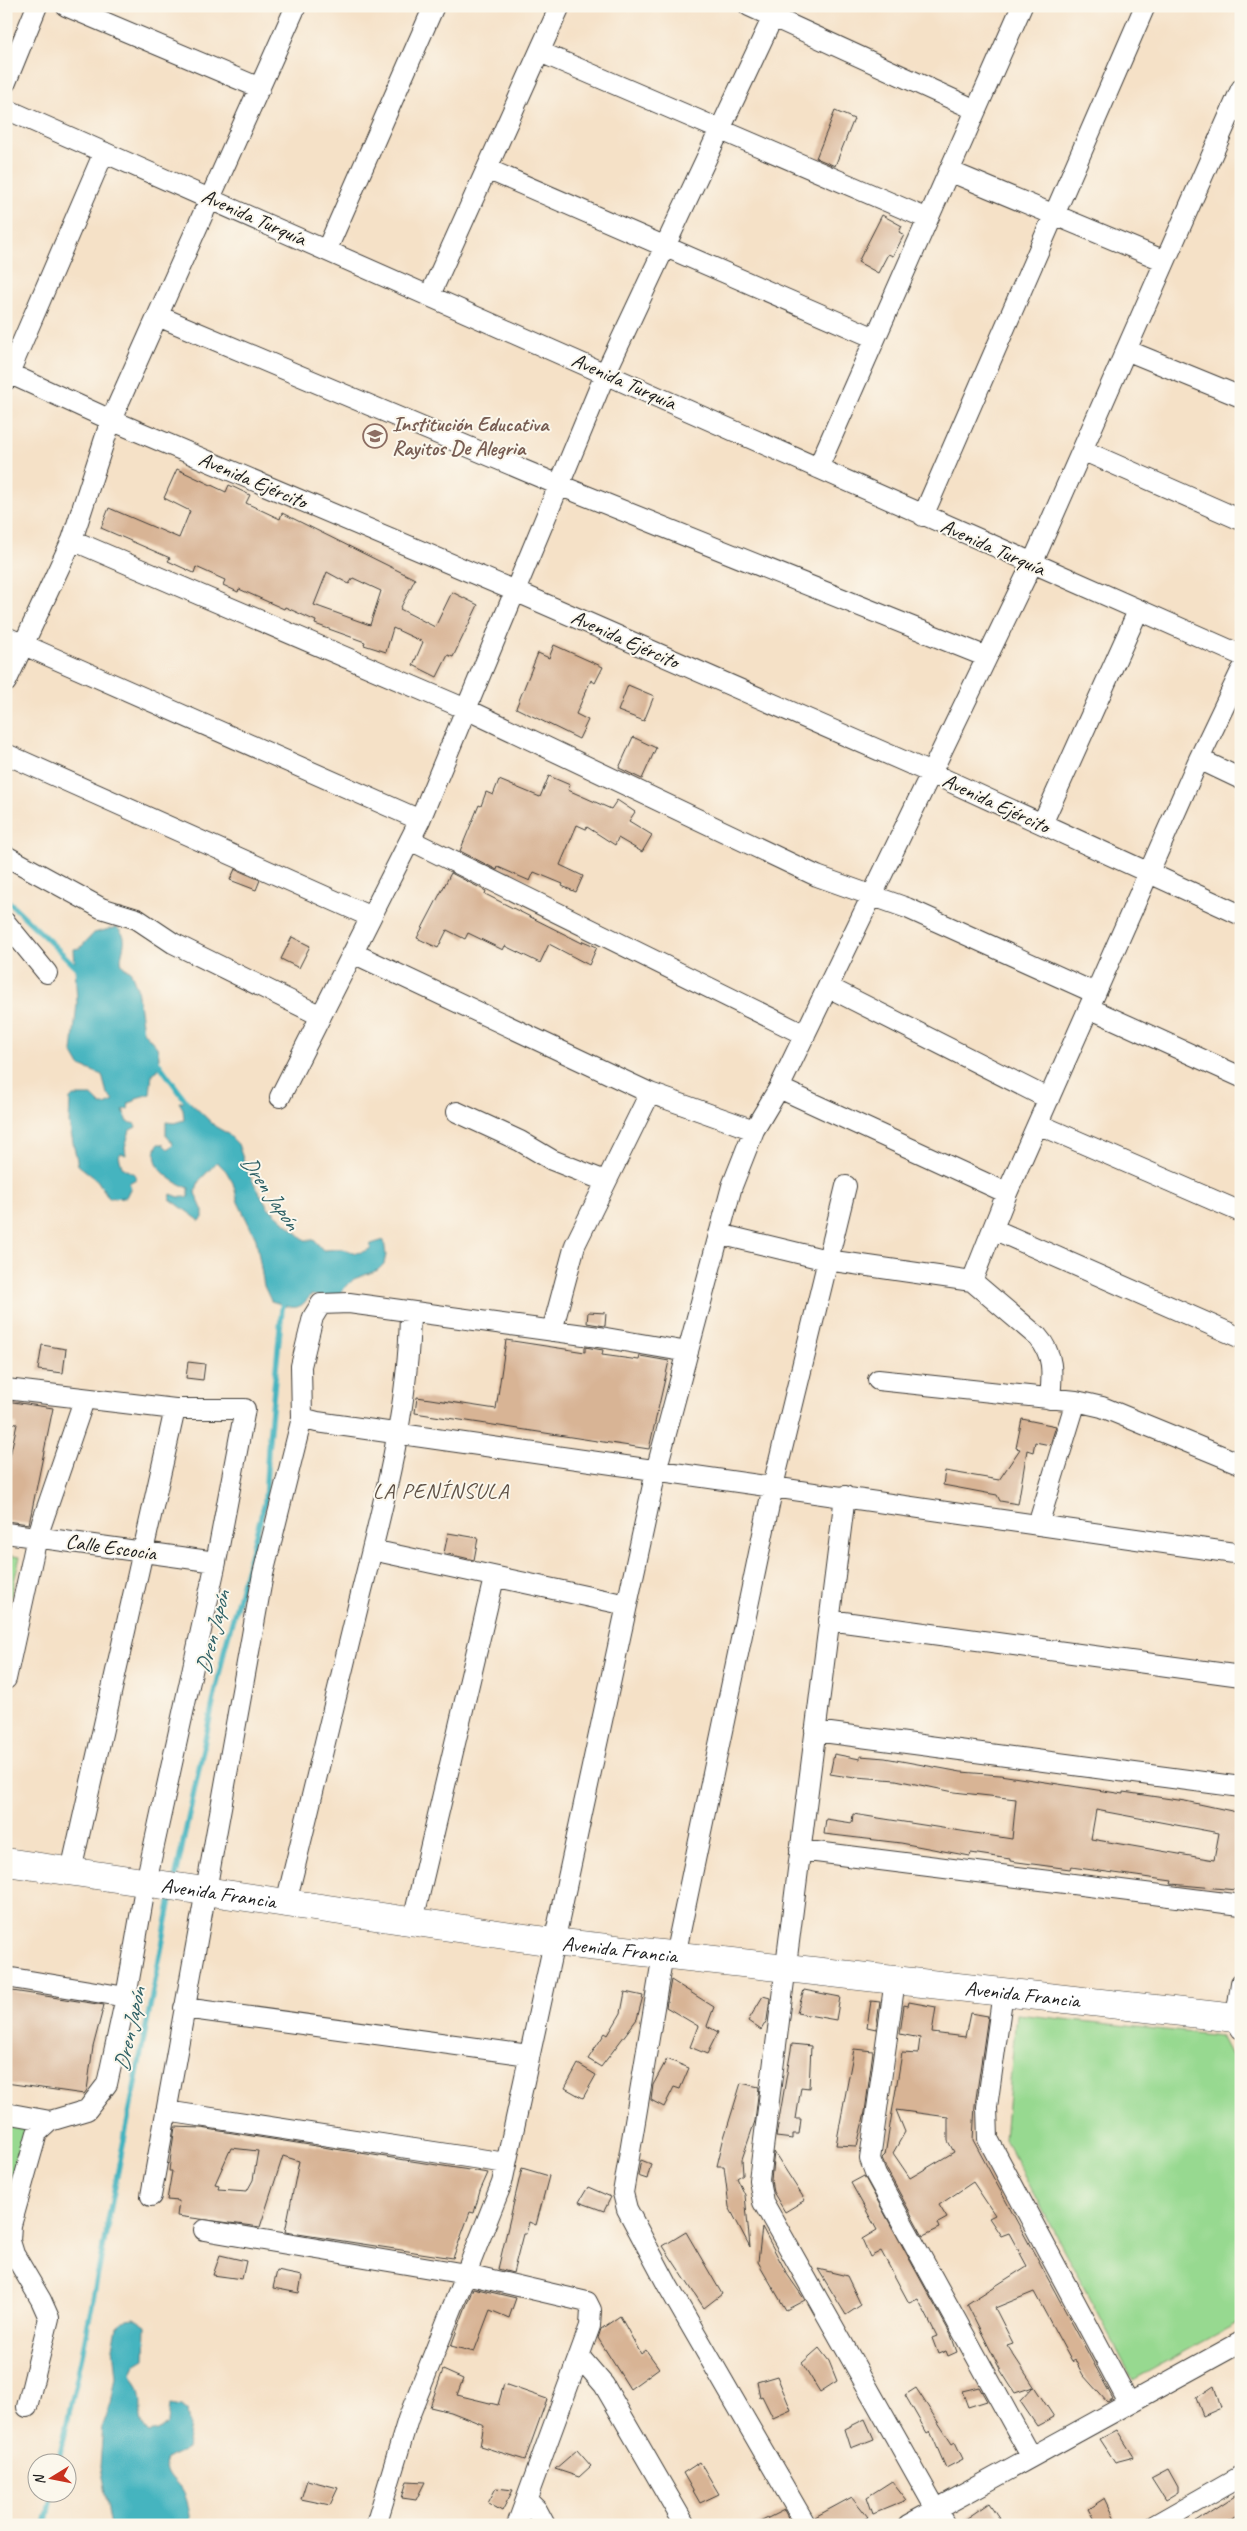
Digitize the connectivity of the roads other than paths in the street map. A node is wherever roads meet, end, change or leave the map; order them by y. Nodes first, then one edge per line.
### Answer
1 (37, 6) edge
2 (66, 6) edge
3 (296, 6) edge
4 (434, 6) edge
5 (560, 6) edge
6 (749, 6) edge
7 (1022, 6) edge
8 (1145, 6) edge
9 (775, 11) edge
10 (540, 52) junction
11 (6, 82) edge
12 (260, 88) junction
13 (1241, 89) edge
14 (6, 109) edge
15 (976, 110) junction
16 (720, 130) junction
17 (104, 152) junction
18 (487, 169) junction
19 (949, 171) junction
20 (211, 198) junction
21 (1054, 214) junction
22 (928, 219) junction
23 (664, 247) junction
24 (327, 249) junction
25 (1165, 261) junction
26 (430, 295) junction
27 (158, 316) junction
28 (875, 338) junction
29 (1126, 350) junction
30 (606, 372) junction
31 (7, 375) edge
32 (1239, 390) edge
33 (111, 420) junction
34 (1082, 450) junction
35 (818, 468) junction
36 (559, 485) junction
37 (924, 516) junction
38 (1241, 520) edge
39 (72, 540) junction
40 (1032, 564) junction
41 (515, 591) junction
42 (1138, 610) junction
43 (6, 636) edge
44 (24, 644) junction
45 (1241, 655) edge
46 (987, 657) junction
47 (1241, 671) edge
48 (6, 682) edge
49 (466, 709) junction
50 (6, 754) edge
51 (1199, 759) junction
52 (931, 773) junction
53 (1241, 778) edge
54 (420, 820) junction
55 (1042, 824) junction
56 (410, 840) junction
57 (6, 856) edge
58 (1148, 874) junction
59 (872, 894) junction
60 (1241, 915) edge
61 (371, 917) junction
62 (6, 923) edge
63 (353, 953) junction
64 (47, 973) dead end
65 (828, 987) junction
66 (1092, 1001) junction
67 (321, 1016) junction
68 (805, 1035) junction
69 (1241, 1077) edge
70 (779, 1088) junction
71 (650, 1093) junction
72 (280, 1097) dead end
73 (1049, 1099) junction
74 (457, 1112) dead end
75 (1038, 1124) junction
76 (754, 1130) junction
77 (605, 1181) junction
78 (846, 1186) dead end
79 (1007, 1193) junction
80 (1241, 1212) edge
81 (993, 1229) junction
82 (719, 1234) junction
83 (827, 1260) junction
84 (972, 1282) junction
85 (410, 1312) junction
86 (552, 1331) junction
87 (1241, 1338) edge
88 (688, 1352) junction
89 (878, 1380) dead end
90 (6, 1389) edge
91 (1050, 1399) junction
92 (84, 1400) junction
93 (1076, 1401) junction
94 (175, 1409) junction
95 (302, 1418) junction
96 (397, 1434) junction
97 (1241, 1464) edge
98 (656, 1471) junction
99 (774, 1486) junction
100 (845, 1496) junction
101 (1038, 1524) junction
102 (6, 1533) edge
103 (37, 1538) junction
104 (372, 1550) junction
105 (144, 1552) junction
106 (1241, 1554) edge
107 (216, 1562) junction
108 (494, 1578) junction
109 (627, 1605) junction
110 (829, 1620) junction
111 (1241, 1676) edge
112 (6, 1679) edge
113 (815, 1731) junction
114 (1241, 1787) edge
115 (800, 1850) junction
116 (6, 1862) edge
117 (70, 1871) junction
118 (151, 1883) junction
119 (199, 1890) junction
120 (286, 1903) junction
121 (1241, 1904) edge
122 (413, 1922) junction
123 (553, 1942) junction
124 (669, 1955) junction
125 (786, 1968) junction
126 (6, 1977) edge
127 (895, 1980) junction
128 (1241, 1983) edge
129 (1004, 1992) junction
130 (126, 1997) junction
131 (184, 2008) junction
132 (1238, 2023) edge
133 (529, 2054) junction
134 (166, 2111) junction
135 (6, 2113) edge
136 (50, 2121) junction
137 (506, 2163) junction
138 (151, 2196) dead end
139 (204, 2230) dead end
140 (466, 2274) junction
141 (1241, 2342) edge
142 (579, 2356) junction
143 (1129, 2403) junction
144 (27, 2407) dead end
145 (1031, 2456) junction
146 (1241, 2476) edge
147 (527, 2500) junction
148 (941, 2516) edge
149 (376, 2525) edge
150 (517, 2525) edge
151 (545, 2525) edge
152 (685, 2525) edge
153 (806, 2525) edge
154 (908, 2525) edge
155 (1156, 2525) edge

1 - 11 street
2 - 12 street
3 - 12 street
4 - 24 street
5 - 10 street
6 - 9 street
7 - 15 street
8 - 21 street
9 - 15 street
9 - 16 street
10 - 16 street
10 - 18 street
12 - 20 street
13 - 25 street
14 - 17 street, Avenida Turquía
15 - 19 street
16 - 22 street
16 - 23 street
17 - 20 street, Avenida Turquía
17 - 31 street
18 - 23 street
18 - 26 street
19 - 21 street
19 - 22 street
20 - 24 street, Avenida Turquía
20 - 27 street
21 - 25 street
21 - 37 street
22 - 28 street
23 - 28 street
23 - 30 street
24 - 26 street, Avenida Turquía
25 - 29 street
26 - 30 street, Avenida Turquía
27 - 33 street
27 - 36 street
28 - 35 street
29 - 32 street
29 - 34 street
30 - 35 street, Avenida Turquía
30 - 36 street
31 - 33 street, Avenida Ejército
33 - 39 street
33 - 41 street, Avenida Ejército
34 - 38 street
34 - 40 street
35 - 37 street, Avenida Turquía
36 - 41 street
36 - 46 street
37 - 40 street, Avenida Turquía
39 - 44 street
39 - 49 street
40 - 42 street, Avenida Turquía
40 - 46 street
41 - 49 street
41 - 52 street, Avenida Ejército
42 - 45 street, Avenida Turquía
42 - 55 street
43 - 44 street
44 - 48 street
44 - 54 street
46 - 52 street
47 - 51 street
49 - 54 street
49 - 59 street
50 - 61 street
51 - 53 street
51 - 58 street
52 - 55 street, Avenida Ejército
52 - 59 street
54 - 56 street
55 - 58 street, Avenida Ejército
56 - 61 street
56 - 68 street
57 - 67 street
58 - 60 street, Avenida Ejército
58 - 66 street
59 - 65 street
59 - 66 street
61 - 63 street
62 - 64 street
63 - 67 street
63 - 71 street
65 - 68 street
65 - 73 street
66 - 69 street
66 - 73 street
67 - 72 street
68 - 70 street
70 - 76 street
70 - 79 street
71 - 76 street
71 - 77 street
73 - 75 street
74 - 77 street
75 - 79 street
75 - 80 street
76 - 82 street
77 - 86 street
78 - 83 street
79 - 81 street
81 - 84 street
81 - 87 street
82 - 83 street
82 - 88 street
83 - 84 street
83 - 99 street
84 - 91 street
85 - 86 street
85 - 95 street
85 - 96 street
86 - 88 street
88 - 98 street
89 - 91 street
90 - 92 street
91 - 93 street
92 - 94 street
92 - 103 street
93 - 97 street
93 - 101 street
94 - 105 street
94 - 107 street
95 - 96 street
95 - 119 street
96 - 98 street
96 - 104 street
98 - 99 street
98 - 109 street
99 - 100 street
99 - 124 street
100 - 101 street
100 - 110 street
101 - 106 street
102 - 103 street, Calle Escocia
103 - 105 street, Calle Escocia
103 - 112 street
104 - 108 street
104 - 120 street
105 - 107 street, Calle Escocia
105 - 117 street
107 - 118 street
108 - 109 street
108 - 122 street
109 - 123 street
110 - 111 street
110 - 113 street
113 - 114 street
113 - 115 street
115 - 121 street
115 - 125 street
116 - 117 street, Avenida Francia
117 - 118 street, Avenida Francia
118 - 119 street, Avenida Francia
118 - 130 street
119 - 120 street, Avenida Francia
119 - 131 street
120 - 122 street, Avenida Francia
122 - 123 street, Avenida Francia
123 - 124 street, Avenida Francia
123 - 133 street
124 - 125 street, Avenida Francia
124 - 153 street
125 - 127 street, Avenida Francia
125 - 148 street
126 - 130 street
127 - 129 street, Avenida Francia
127 - 145 street
128 - 132 street
129 - 132 street, Avenida Francia
129 - 143 street
130 - 136 street
131 - 133 street
131 - 134 street
133 - 137 street
134 - 137 street
134 - 138 street
135 - 136 street
136 - 144 street
137 - 140 street
139 - 140 street
140 - 142 street
140 - 149 street
141 - 143 street
142 - 147 street
142 - 152 street
143 - 145 street
145 - 148 street
146 - 155 street
147 - 150 street
147 - 151 street
148 - 154 street

